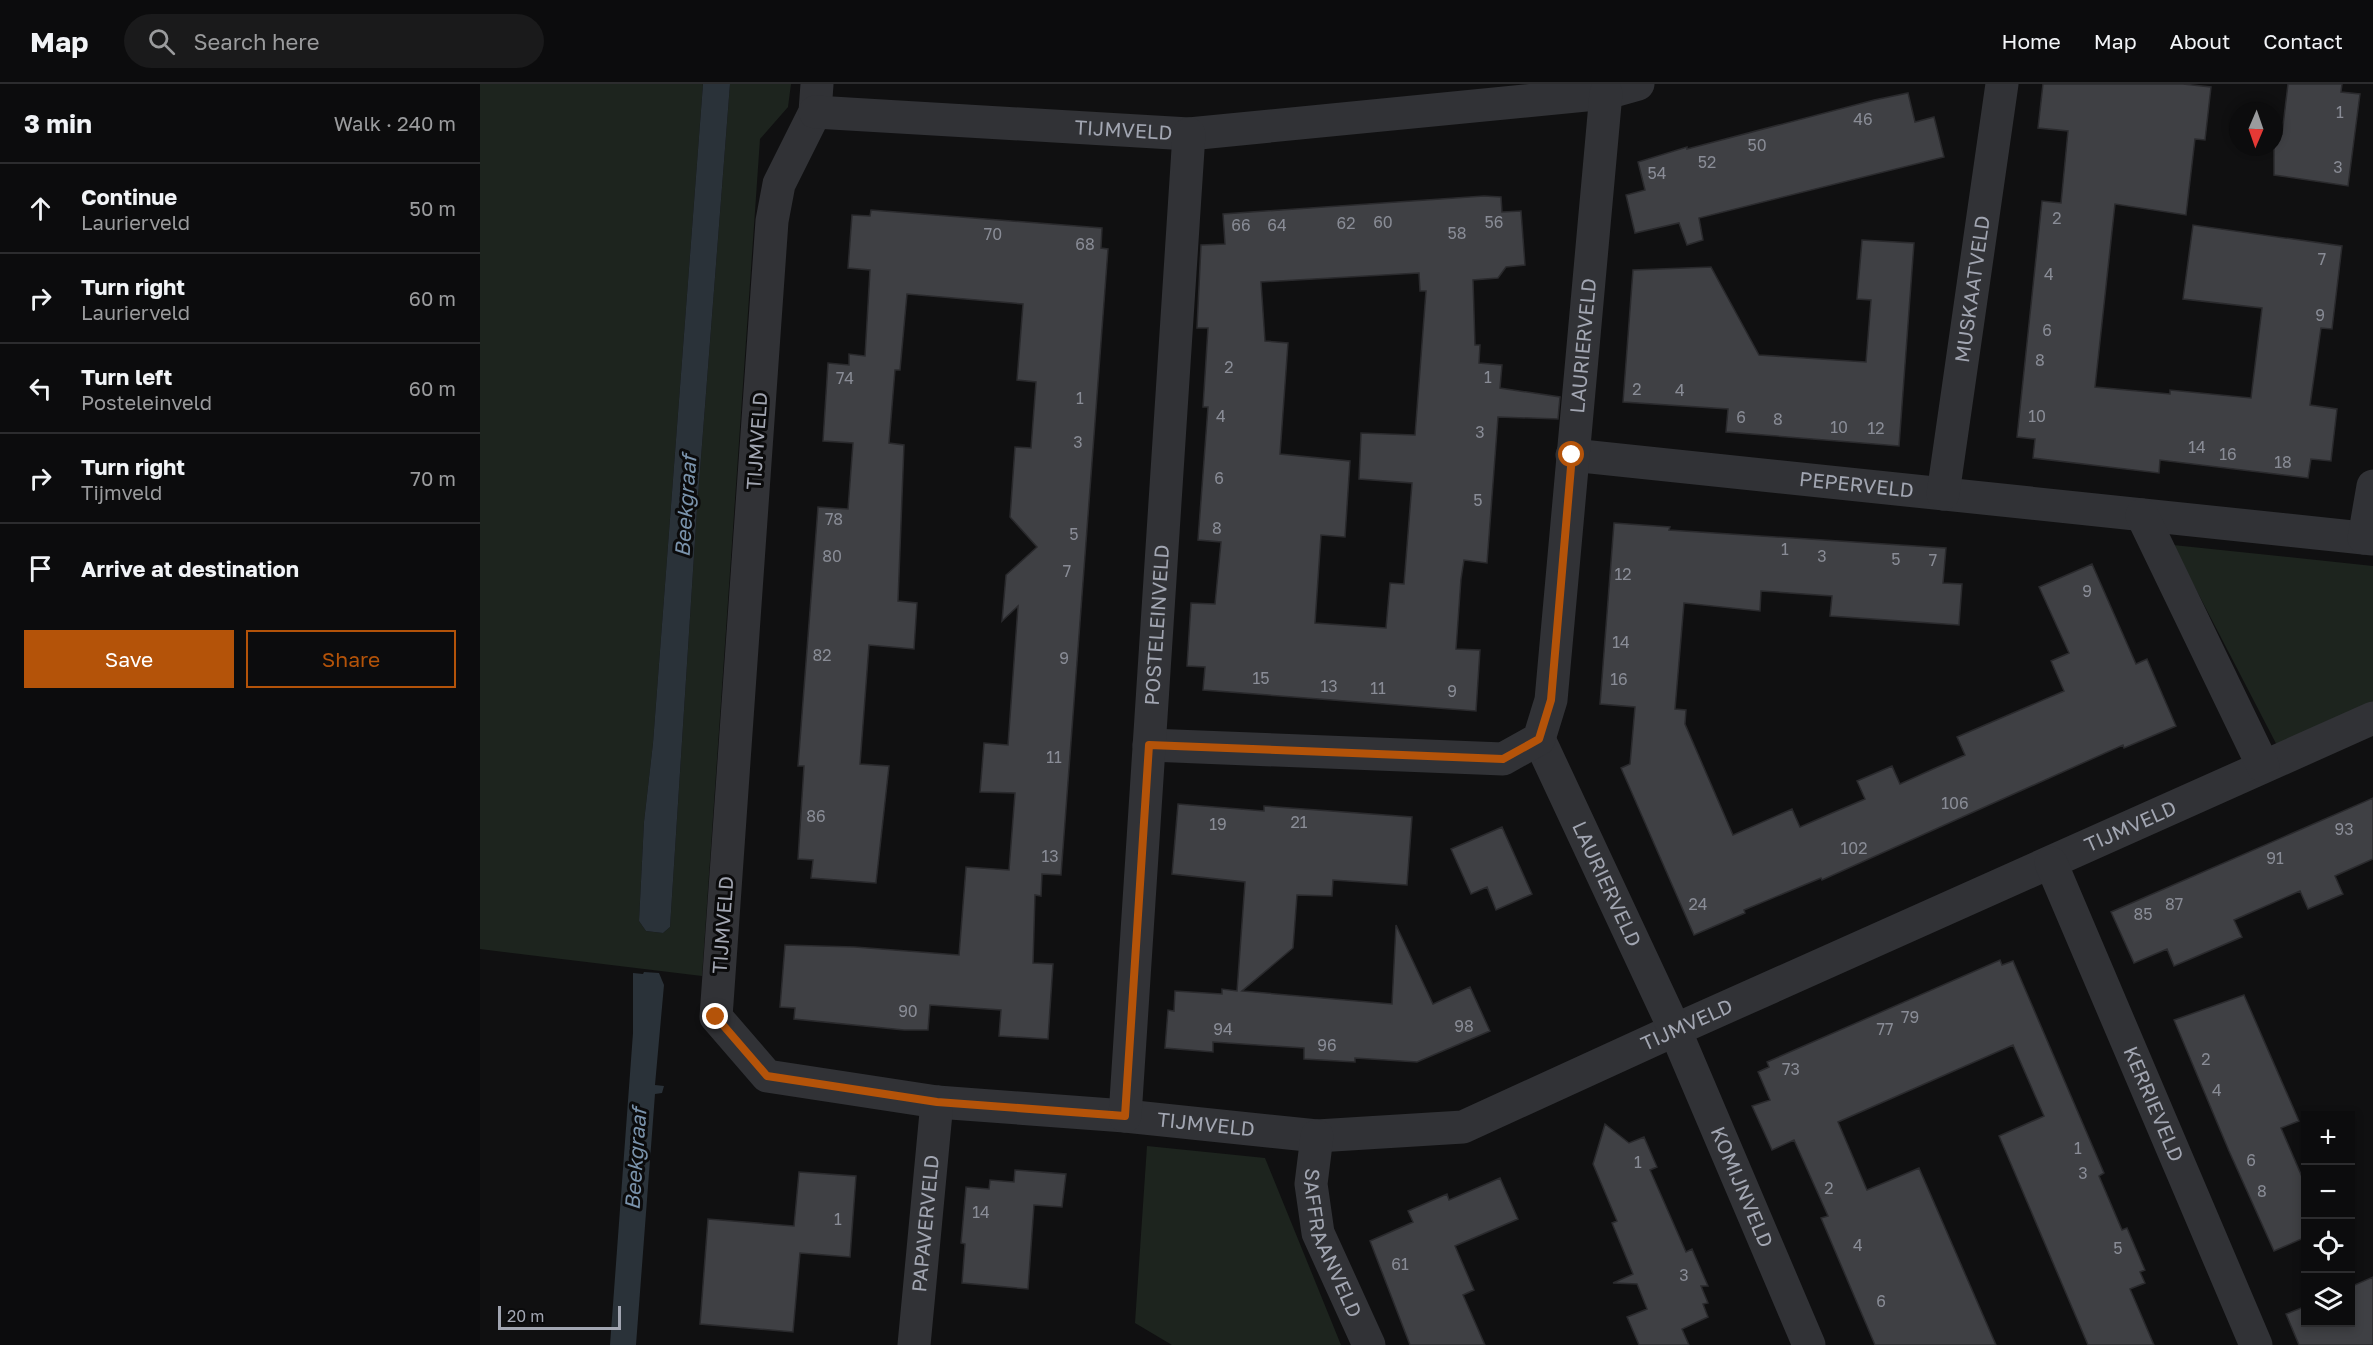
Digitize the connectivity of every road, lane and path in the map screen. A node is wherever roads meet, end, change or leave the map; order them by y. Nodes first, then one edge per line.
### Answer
1 (1638, 84) edge
2 (2002, 84) edge
3 (1606, 93) junction
4 (816, 98) edge
5 (1189, 134) junction
6 (1572, 455) junction
7 (2373, 486) edge
8 (1943, 494) junction
9 (2142, 514) junction
10 (2368, 539) edge
11 (2373, 718) edge
12 (1539, 739) junction
13 (1149, 745) junction
14 (2263, 766) junction
15 (2051, 863) junction
16 (1675, 1030) junction
17 (937, 1102) junction
18 (1125, 1116) junction
19 (1317, 1136) junction
20 (914, 1345) edge
21 (1369, 1345) edge
22 (1809, 1345) edge
23 (2256, 1345) edge

1 - 3 street, TIJMVELD
2 - 8 street, MUSKAATVELD
3 - 5 street, TIJMVELD
3 - 6 street, LAURIERVELD
4 - 5 street, TIJMVELD
4 - 17 street, TIJMVELD
5 - 13 street, POSTELEINVELD
6 - 8 street, PEPERVELD
6 - 12 street, LAURIERVELD
7 - 10 street
8 - 9 street, PEPERVELD
9 - 10 street, PEPERVELD
9 - 14 street
11 - 14 street, TIJMVELD
12 - 13 street
12 - 16 street, LAURIERVELD
13 - 18 street, POSTELEINVELD
14 - 15 street, TIJMVELD
15 - 16 street, TIJMVELD
15 - 23 street, KERRIEVELD
16 - 19 street, TIJMVELD
16 - 22 street, KOMIJNVELD
17 - 18 street, TIJMVELD
17 - 20 street, PAPAVERVELD
18 - 19 street, TIJMVELD
19 - 21 street, SAFFRAANVELD

